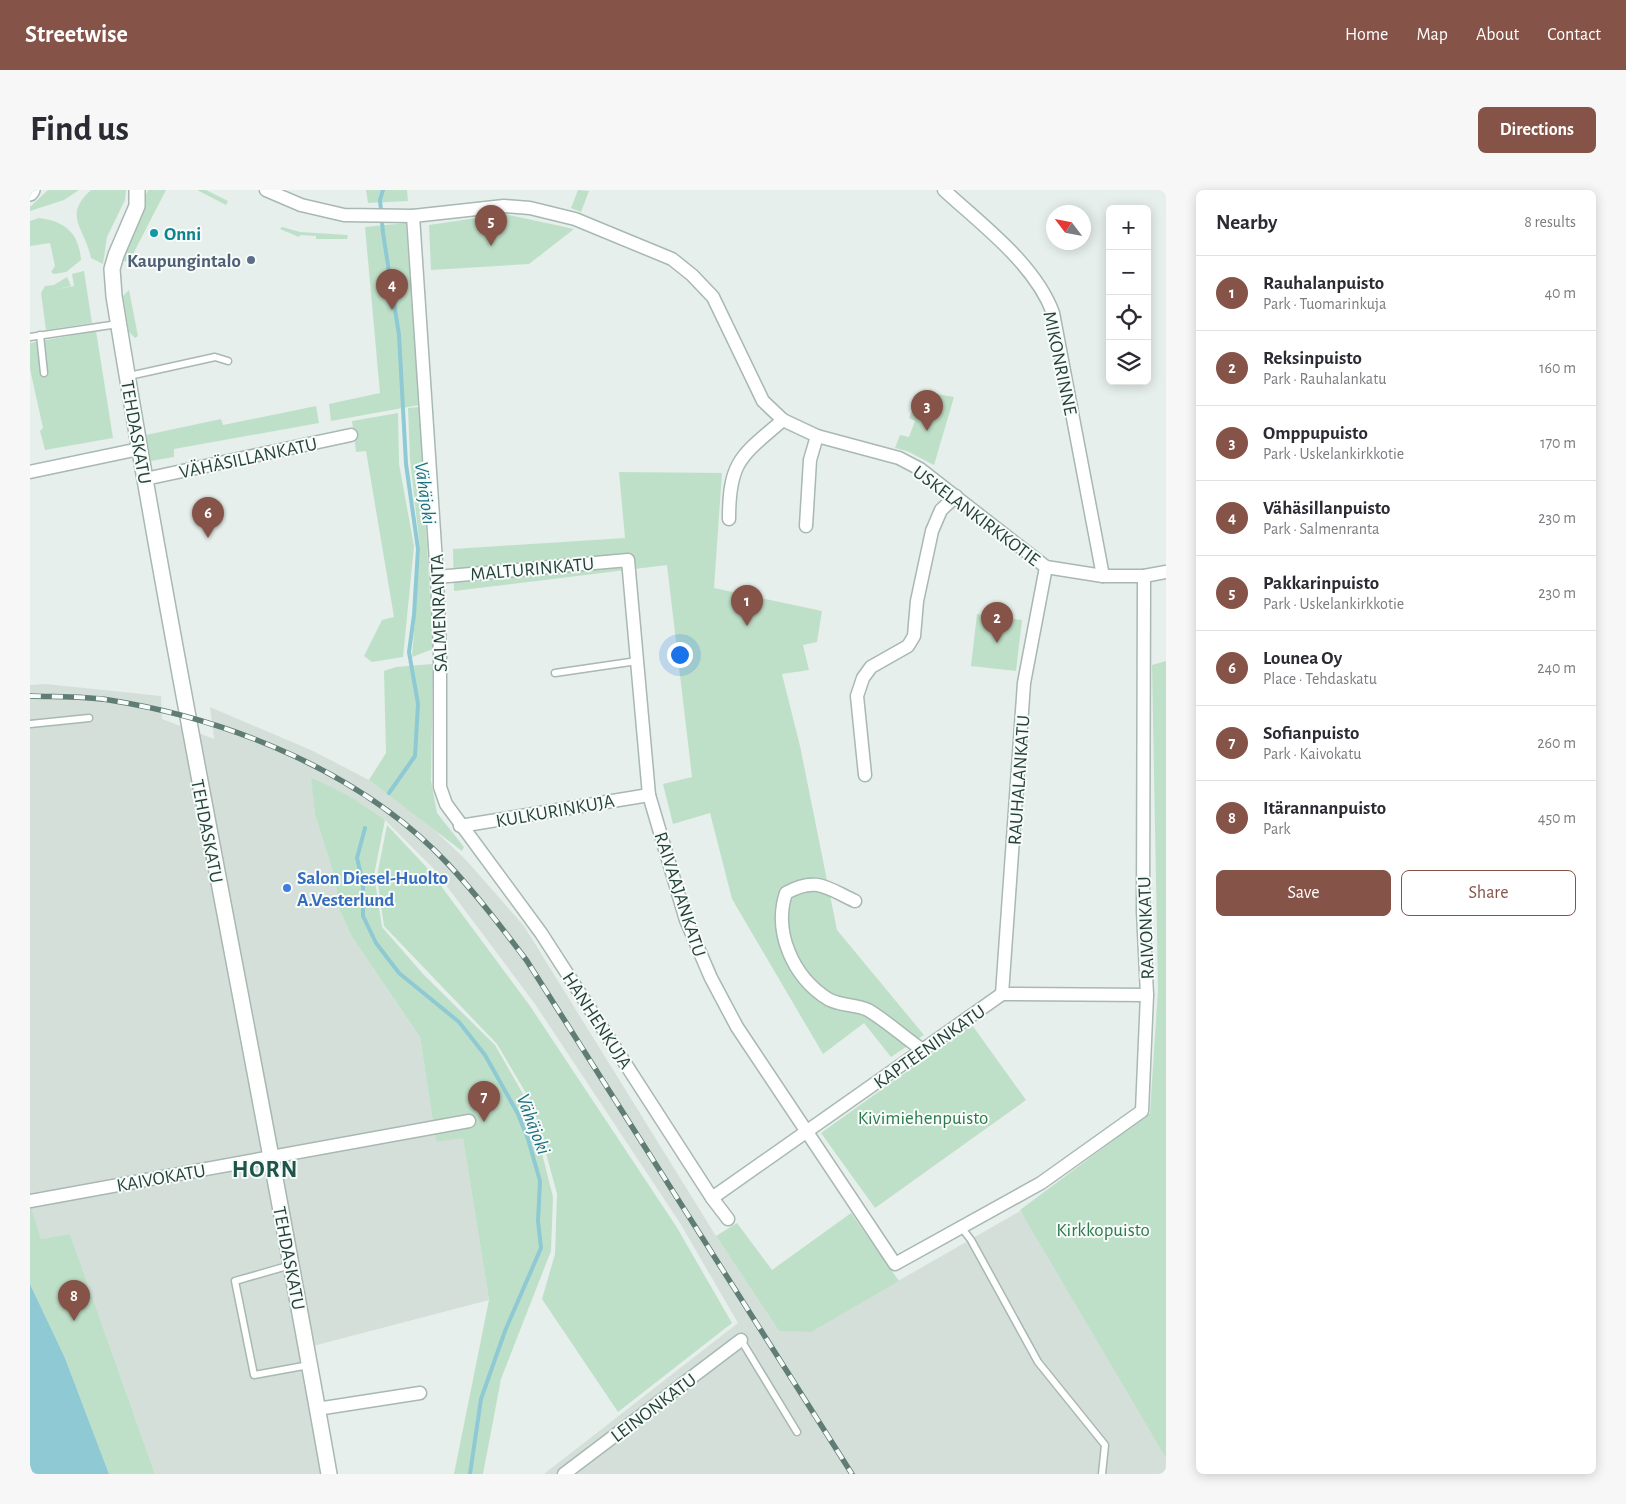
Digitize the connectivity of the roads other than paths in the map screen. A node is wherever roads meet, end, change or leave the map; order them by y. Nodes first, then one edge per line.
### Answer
1 (137, 190) edge
2 (266, 190) edge
3 (944, 190) edge
4 (413, 216) junction
5 (119, 324) junction
6 (40, 335) junction
7 (30, 337) edge
8 (228, 362) dead end
9 (44, 373) dead end
10 (127, 377) junction
11 (783, 420) junction
12 (351, 435) dead end
13 (817, 436) junction
14 (139, 449) junction
15 (30, 472) edge
16 (145, 479) junction
17 (956, 496) junction
18 (729, 519) dead end
19 (806, 526) dead end
20 (628, 560) joint
21 (1046, 567) junction
22 (1166, 572) edge
23 (1103, 576) junction
24 (1144, 576) junction
25 (437, 577) junction
26 (637, 662) junction
27 (555, 673) dead end
28 (90, 718) dead end
29 (30, 724) edge
30 (865, 775) dead end
31 (649, 794) junction
32 (460, 826) junction
33 (855, 901) dead end
34 (1002, 994) junction
35 (1147, 994) junction
36 (924, 1051) junction
37 (469, 1121) dead end
38 (807, 1133) junction
39 (270, 1157) junction
40 (712, 1198) junction
41 (30, 1201) edge
42 (728, 1219) dead end
43 (961, 1227) junction
44 (292, 1265) junction
45 (741, 1340) joint
46 (309, 1365) junction
47 (420, 1393) dead end
48 (317, 1409) junction
49 (797, 1432) dead end
50 (329, 1474) edge
51 (564, 1474) edge
52 (1102, 1474) edge

1 - 5 street, TEHDASKATU
2 - 4 street, USKELANKIRKKOTIE
3 - 23 street, MIKONRINNE
4 - 11 street, USKELANKIRKKOTIE
4 - 25 street, SALMENRANTA
5 - 6 lane
5 - 10 street, TEHDASKATU
6 - 7 lane
6 - 9 lane
8 - 10 lane
10 - 14 street, TEHDASKATU
11 - 13 street, USKELANKIRKKOTIE
11 - 18 street
12 - 16 street, VÄHÄSILLANKATU
13 - 17 street, USKELANKIRKKOTIE
13 - 19 street
14 - 15 street
14 - 16 street, TEHDASKATU
16 - 39 street, TEHDASKATU
17 - 21 street, USKELANKIRKKOTIE
17 - 30 street
20 - 25 street, MALTURINKATU
20 - 26 street, RAIVAAJANKATU
21 - 23 street, USKELANKIRKKOTIE
21 - 34 street, RAUHALANKATU
22 - 24 street, USKELANKIRKKOTIE
23 - 24 street, USKELANKIRKKOTIE
24 - 35 street, RAIVONKATU
25 - 32 street, SALMENRANTA
26 - 27 lane
26 - 31 street, RAIVAAJANKATU
28 - 29 lane
31 - 32 street, KULKURINKUJA
31 - 38 street, RAIVAAJANKATU
32 - 40 street, HANHENKUJA
33 - 36 street
34 - 35 street, KAPTEENINKATU
34 - 36 street, KAPTEENINKATU
35 - 43 street, RAIVONKATU
36 - 38 street, KAPTEENINKATU
37 - 39 street, KAIVOKATU
38 - 40 street, KAPTEENINKATU
38 - 43 street, RAIVAAJANKATU
39 - 41 street, KAIVOKATU
39 - 44 street, TEHDASKATU
40 - 42 street, HANHENKUJA
43 - 52 lane
44 - 46 street, TEHDASKATU
44 - 46 lane
45 - 49 lane
45 - 51 street, LEINONKATU
46 - 48 street, TEHDASKATU
47 - 48 street
48 - 50 street, TEHDASKATU

